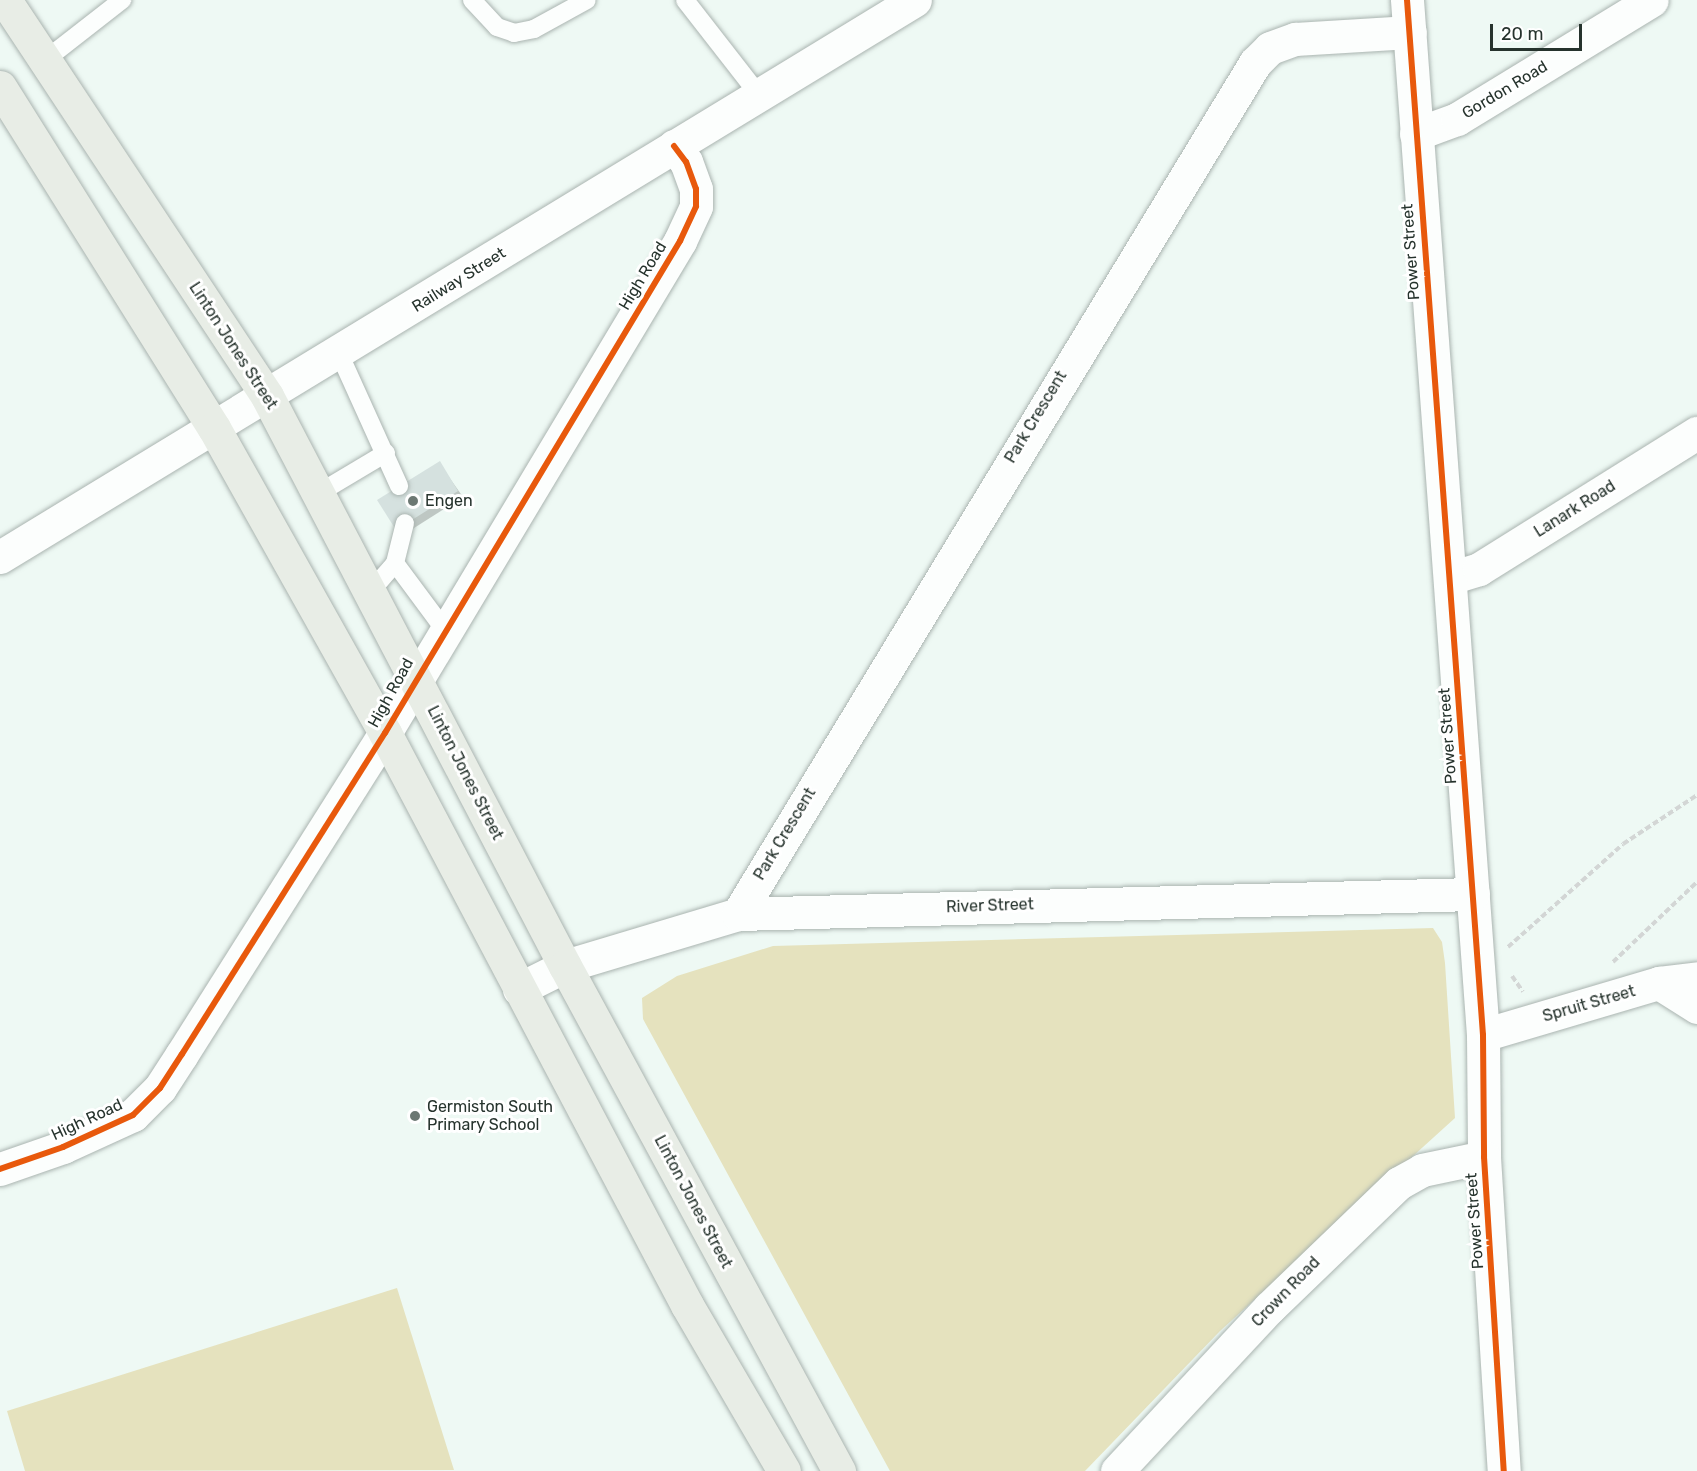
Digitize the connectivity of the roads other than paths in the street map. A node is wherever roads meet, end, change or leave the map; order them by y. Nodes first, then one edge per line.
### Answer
1 (5, 0) edge
2 (122, 0) edge
3 (472, 0) edge
4 (587, 0) edge
5 (685, 0) edge
6 (915, 0) edge
7 (1407, 0) edge
8 (1652, 0) edge
9 (1410, 32) junction
10 (45, 60) junction
11 (0, 87) edge
12 (759, 95) junction
13 (1416, 134) junction
14 (674, 146) junction
15 (339, 353) junction
16 (267, 396) junction
17 (214, 428) junction
18 (1697, 432) edge
19 (386, 453) junction
20 (399, 486) dead end
21 (319, 494) junction
22 (405, 523) dead end
23 (0, 557) edge
24 (395, 563) junction
25 (1450, 578) junction
26 (370, 592) junction
27 (444, 629) junction
28 (415, 676) junction
29 (385, 733) junction
30 (1473, 894) junction
31 (738, 914) junction
32 (565, 966) junction
33 (1697, 978) edge
34 (1659, 983) junction
35 (519, 989) junction
36 (1697, 1007) edge
37 (1483, 1035) junction
38 (1484, 1157) junction
39 (0, 1169) edge
40 (784, 1471) edge
41 (839, 1471) edge
42 (1117, 1471) edge
43 (1504, 1471) edge

1 - 10 main road, Linton Jones Street
2 - 10 lane
3 - 4 lane
5 - 12 lane
6 - 12 street, Railway Street
7 - 9 street, Power Street
8 - 13 street, Gordon Road
9 - 13 street, Power Street
9 - 31 street, Park Crescent
10 - 16 main road, Linton Jones Street
11 - 17 main road
12 - 14 street, Railway Street
13 - 25 street, Power Street
14 - 15 street, Railway Street
14 - 27 street, High Road
15 - 16 street, Railway Street
15 - 19 lane
16 - 17 street, Railway Street
16 - 21 main road, Linton Jones Street
17 - 23 street, Railway Street
17 - 29 main road
18 - 25 street, Lanark Road
19 - 20 lane
19 - 21 lane
21 - 26 main road, Linton Jones Street
22 - 24 lane
24 - 26 lane
24 - 27 lane
25 - 30 street, Power Street
26 - 28 main road, Linton Jones Street
27 - 28 street, High Road
28 - 29 street, High Road
28 - 32 main road, Linton Jones Street
29 - 35 main road
29 - 39 street, High Road
30 - 31 street, River Street
30 - 37 street, Power Street
31 - 32 street, River Street
32 - 35 street, River Street
32 - 41 main road, Linton Jones Street
33 - 34 street, Spruit Street
34 - 36 street
34 - 37 street, Spruit Street
35 - 40 main road
37 - 38 street, Power Street
38 - 42 street, Crown Road
38 - 43 street, Power Street

